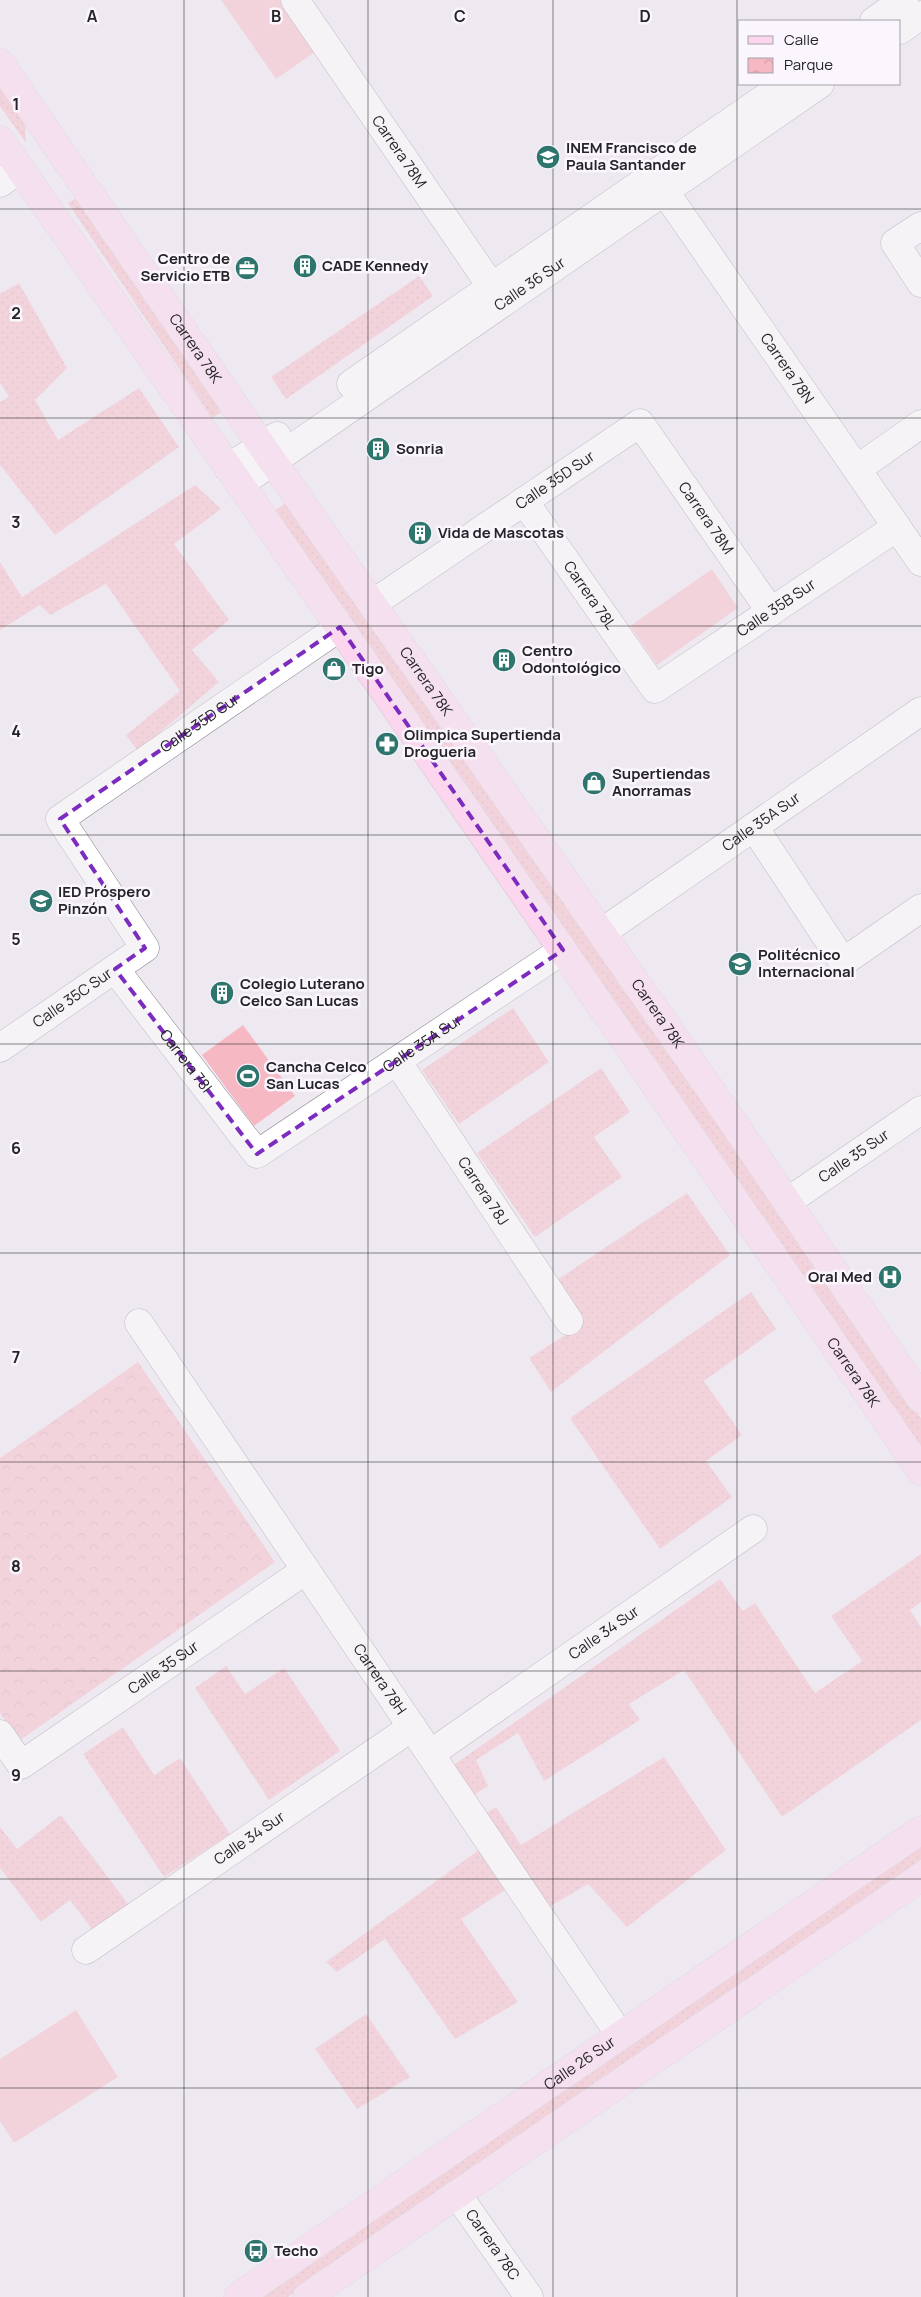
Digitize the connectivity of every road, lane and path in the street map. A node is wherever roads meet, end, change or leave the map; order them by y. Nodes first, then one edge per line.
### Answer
1 (295, 0) edge
2 (904, 0) edge
3 (921, 15) edge
4 (875, 20) edge
5 (901, 29) edge
6 (0, 63) edge
7 (784, 85) edge
8 (818, 85) edge
9 (35, 114) junction
10 (0, 140) edge
11 (10, 176) edge
12 (658, 183) junction
13 (921, 226) edge
14 (921, 283) edge
15 (497, 295) junction
16 (640, 423) joint
17 (921, 424) edge
18 (267, 454) junction
19 (857, 469) junction
20 (234, 476) junction
21 (524, 501) junction
22 (897, 527) junction
23 (921, 562) edge
24 (372, 604) junction
25 (770, 612) junction
26 (340, 627) junction
27 (655, 689) joint
28 (921, 711) edge
29 (754, 827) junction
30 (921, 908) edge
31 (601, 933) junction
32 (144, 948) joint
33 (563, 950) junction
34 (115, 969) junction
35 (0, 1048) edge
36 (397, 1061) junction
37 (921, 1110) edge
38 (257, 1154) joint
39 (787, 1202) junction
40 (569, 1321) dead end
41 (139, 1323) dead end
42 (921, 1399) edge
43 (921, 1471) edge
44 (753, 1529) dead end
45 (306, 1570) junction
46 (412, 1727) junction
47 (0, 1734) edge
48 (430, 1754) junction
49 (921, 1830) edge
50 (921, 1877) edge
51 (86, 1950) dead end
52 (620, 2035) junction
53 (457, 2194) junction
54 (238, 2297) edge
55 (307, 2297) edge
56 (529, 2297) edge

1 - 15 street, Carrera 78M
2 - 4 street
3 - 5 street
6 - 9 main road, Carrera 78K
7 - 12 street, Calle 36 Sur
8 - 12 street, Calle 36 Sur
9 - 11 main road
9 - 18 main road, Carrera 78K
10 - 11 main road, Carrera 78K
11 - 20 main road, Carrera 78K
12 - 15 street, Calle 36 Sur
12 - 19 street, Carrera 78N
13 - 14 street
15 - 18 street, Calle 36 Sur
16 - 21 street, Calle 35D Sur
16 - 25 street, Carrera 78M
17 - 19 street
18 - 20 street, Calle 36 Sur
18 - 24 main road, Carrera 78K
19 - 22 street, Carrera 78N
20 - 26 main road, Carrera 78K
21 - 24 street, Calle 35D Sur
21 - 27 street, Carrera 78L
22 - 23 street, Carrera 78N
22 - 25 street, Calle 35B Sur
24 - 31 main road, Carrera 78K
25 - 27 street, Calle 35B Sur
26 - 32 street, Calle 35D Sur
26 - 33 main road, Carrera 78K
28 - 29 street, Calle 35A Sur
29 - 30 street
29 - 31 street, Calle 35A Sur
31 - 39 main road, Carrera 78K
32 - 34 street, Calle 35C Sur
33 - 36 street, Calle 35A Sur
33 - 43 main road, Carrera 78K
34 - 35 street, Calle 35C Sur
34 - 38 street, Carrera 78I
36 - 38 street, Calle 35A Sur
36 - 40 street, Carrera 78J
37 - 39 street, Calle 35 Sur
39 - 42 main road, Carrera 78K
41 - 45 street, Carrera 78H
44 - 48 street, Calle 34 Sur
45 - 46 street, Carrera 78H
45 - 47 street, Calle 35 Sur
46 - 48 street, Carrera 78H
46 - 51 street, Calle 34 Sur
48 - 52 street, Carrera 78H
49 - 52 main road, Calle 26 Sur
50 - 53 main road
52 - 54 main road, Calle 26 Sur
53 - 55 main road
53 - 56 street, Carrera 78C

